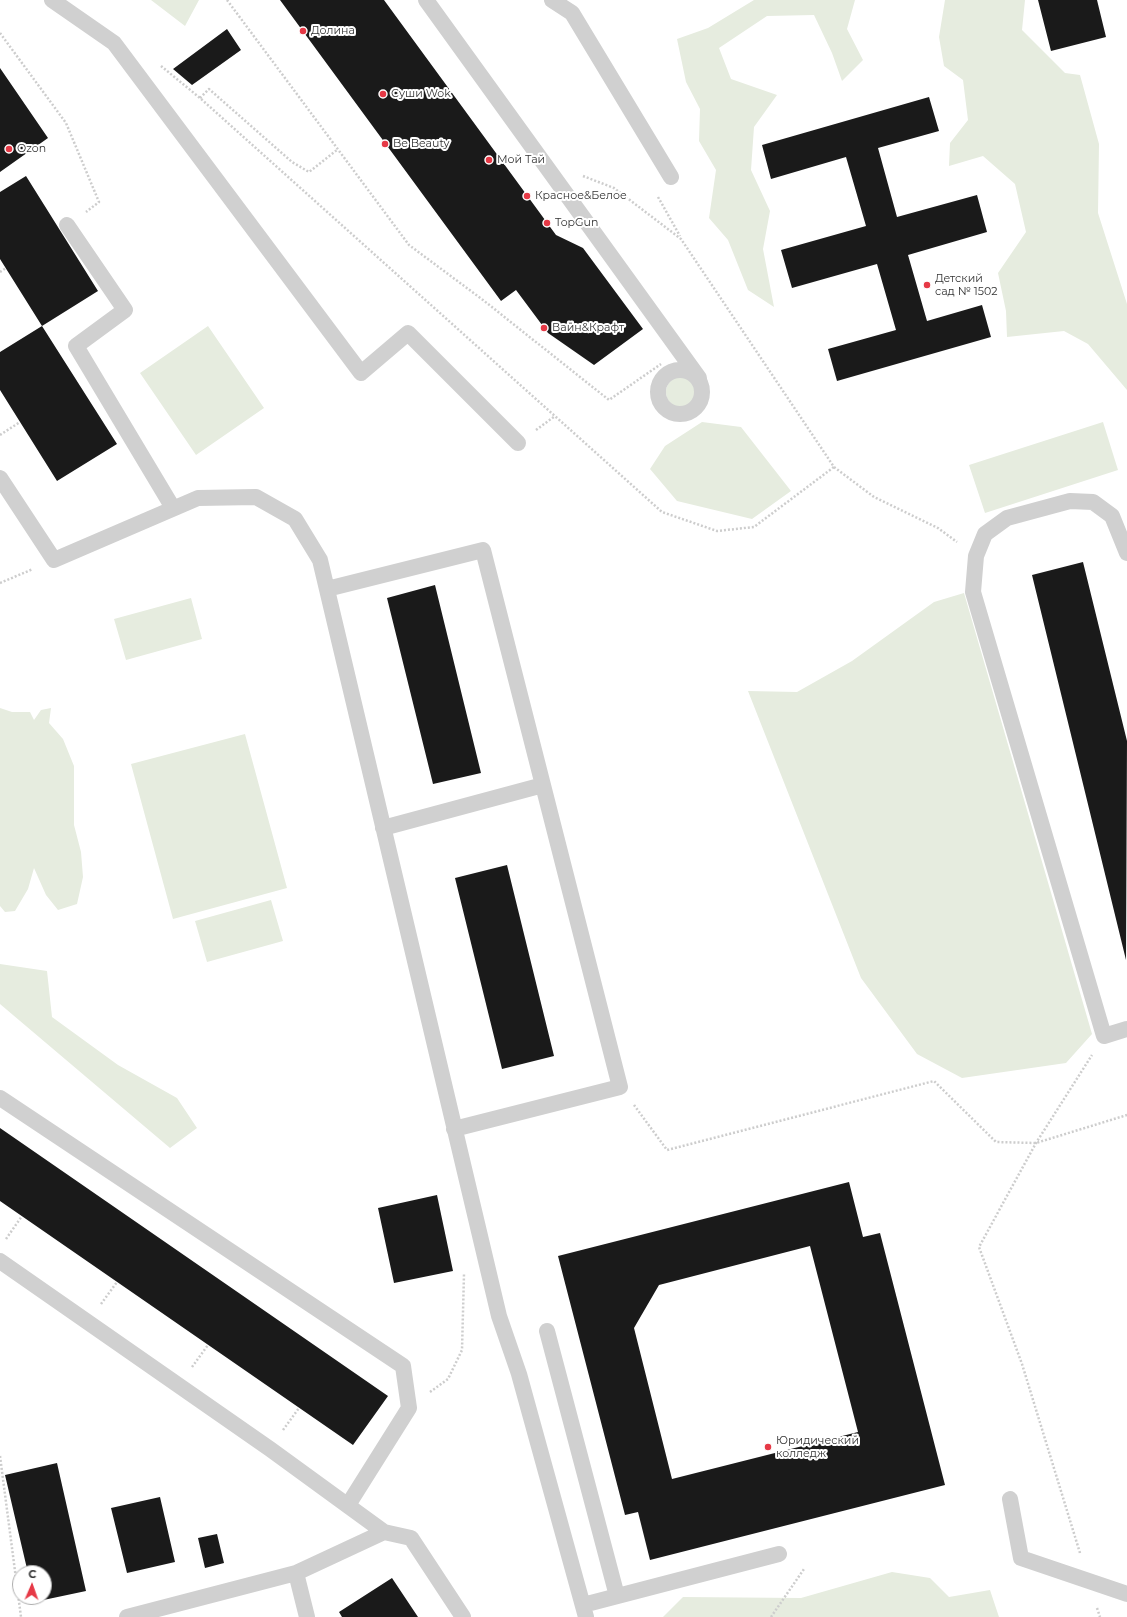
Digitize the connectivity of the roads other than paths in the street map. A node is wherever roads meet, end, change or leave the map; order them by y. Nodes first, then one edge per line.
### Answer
1 (52, 0) edge
2 (426, 0) edge
3 (552, 0) edge
4 (574, 6) edge
5 (671, 177) dead end
6 (68, 225) dead end
7 (699, 378) dead end
8 (518, 443) dead end
9 (0, 478) edge
10 (173, 508) junction
11 (1127, 553) edge
12 (327, 589) junction
13 (543, 785) junction
14 (383, 828) junction
15 (1127, 1029) edge
16 (0, 1098) edge
17 (454, 1129) junction
18 (0, 1261) edge
19 (547, 1331) dead end
20 (1010, 1499) dead end
21 (348, 1505) junction
22 (384, 1532) junction
23 (779, 1554) dead end
24 (296, 1573) junction
25 (1127, 1594) edge
26 (617, 1596) junction
27 (584, 1611) edge
28 (127, 1617) edge
29 (307, 1617) edge
30 (463, 1617) edge

1 - 8 lane
2 - 7 lane
3 - 4 lane
4 - 5 lane
6 - 10 lane
9 - 10 lane
10 - 12 lane
11 - 15 lane
12 - 13 lane
12 - 14 lane
13 - 14 lane
13 - 17 lane
14 - 17 lane
16 - 21 lane
17 - 27 lane
18 - 21 lane
19 - 26 lane
20 - 25 lane
21 - 22 lane
22 - 24 lane
22 - 30 lane
23 - 26 lane
24 - 28 lane
24 - 29 lane
26 - 27 lane

